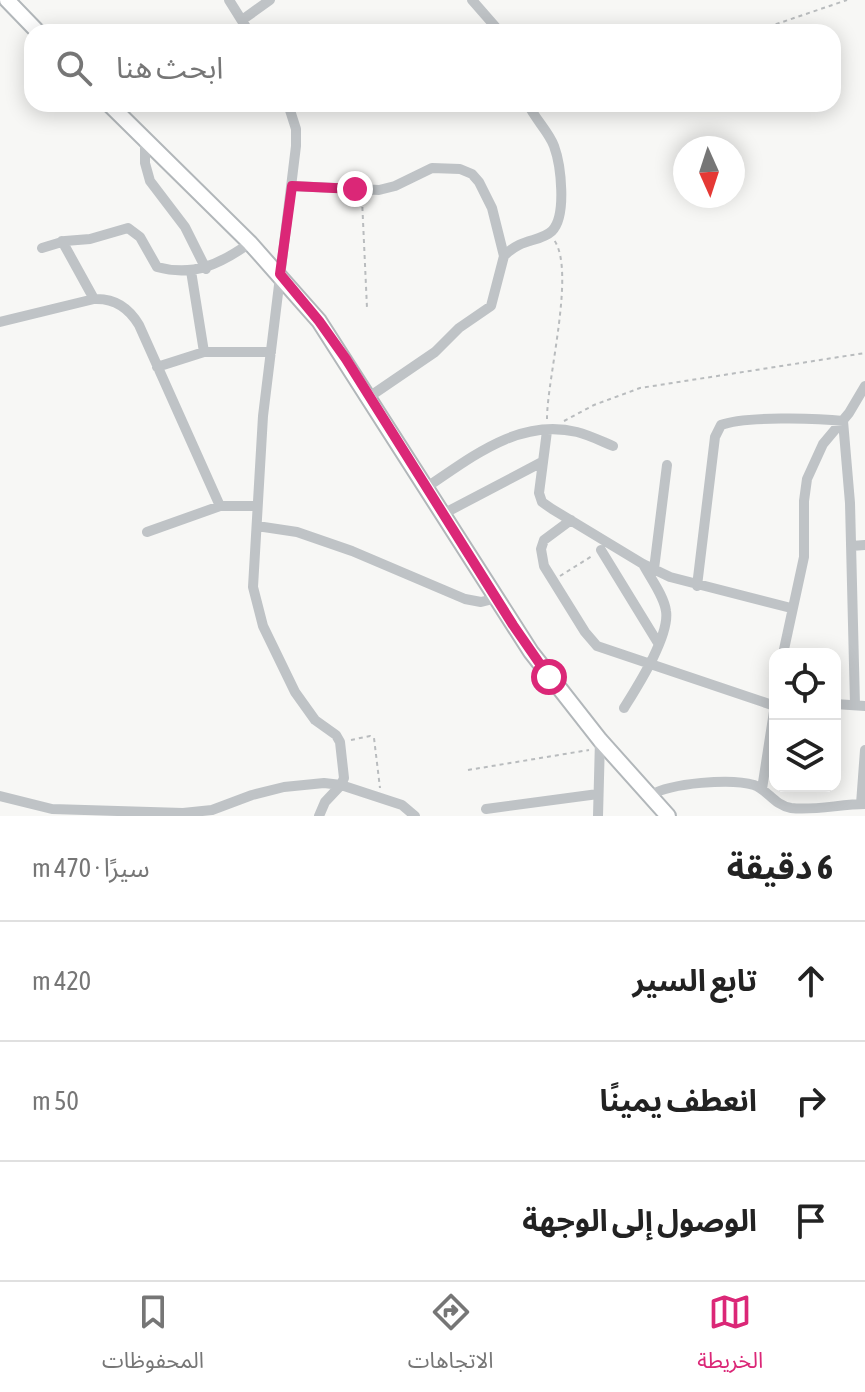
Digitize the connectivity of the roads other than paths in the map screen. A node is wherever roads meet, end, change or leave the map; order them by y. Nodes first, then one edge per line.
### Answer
1 (7, 0) edge
2 (229, 0) edge
3 (270, 0) edge
4 (472, 0) edge
5 (242, 20) junction
6 (30, 24) edge
7 (244, 24) edge
8 (493, 24) edge
9 (117, 112) edge
10 (291, 112) edge
11 (533, 112) edge
12 (145, 139) junction
13 (292, 186) junction
14 (62, 241) junction
15 (250, 243) junction
16 (42, 248) dead end
17 (504, 256) junction
18 (206, 269) junction
19 (191, 271) junction
20 (280, 274) junction
21 (94, 299) junction
22 (0, 322) edge
23 (204, 352) junction
24 (271, 352) junction
25 (157, 367) junction
26 (865, 386) edge
27 (369, 397) junction
28 (843, 421) junction
29 (550, 430) junction
30 (613, 446) dead end
31 (542, 462) junction
32 (667, 465) dead end
33 (427, 487) junction
34 (220, 506) junction
35 (257, 506) junction
36 (443, 514) junction
37 (571, 520) junction
38 (257, 526) junction
39 (147, 532) dead end
40 (865, 545) edge
41 (851, 546) junction
42 (601, 550) road end
43 (648, 567) junction
44 (697, 586) junction
45 (497, 598) junction
46 (791, 608) junction
47 (658, 643) junction
48 (784, 648) edge
49 (648, 664) junction
50 (769, 704) edge
51 (860, 706) edge
52 (624, 708) dead end
53 (773, 720) edge
54 (599, 745) junction
55 (865, 750) edge
56 (341, 785) junction
57 (762, 789) junction
58 (598, 794) junction
59 (651, 795) junction
60 (0, 796) edge
61 (863, 804) edge
62 (486, 809) dead end
63 (319, 816) edge
64 (415, 816) edge
65 (598, 816) edge
66 (668, 816) edge

1 - 6 street
2 - 5 street
3 - 5 street
4 - 8 street
5 - 7 street
9 - 12 street
10 - 13 street
11 - 17 street
12 - 15 street
12 - 18 street
13 - 17 street
13 - 20 street
14 - 16 street
14 - 19 street
14 - 21 street
15 - 18 street
15 - 20 street
17 - 27 street
18 - 19 street
19 - 23 street
20 - 24 street
20 - 27 street
21 - 22 street
21 - 25 street
23 - 24 street
23 - 25 street
24 - 35 street
25 - 34 street
26 - 28 street
27 - 33 street
28 - 41 street
28 - 44 street
28 - 46 street
29 - 30 street
29 - 31 street
29 - 33 street
31 - 36 street
31 - 37 street
32 - 43 street
33 - 36 street
34 - 35 street
34 - 39 street
35 - 38 street
36 - 45 street
37 - 43 street
37 - 49 street
38 - 45 street
38 - 56 street
40 - 41 street
41 - 51 street
42 - 47 street
43 - 44 street
43 - 47 street
44 - 46 street
45 - 54 street
46 - 48 street
47 - 49 street
49 - 50 street
49 - 52 street
53 - 57 street
54 - 58 street
54 - 59 street
55 - 61 street
56 - 60 street
56 - 63 street
56 - 64 street
57 - 59 street
57 - 61 street
58 - 62 street
58 - 65 street
59 - 66 street

